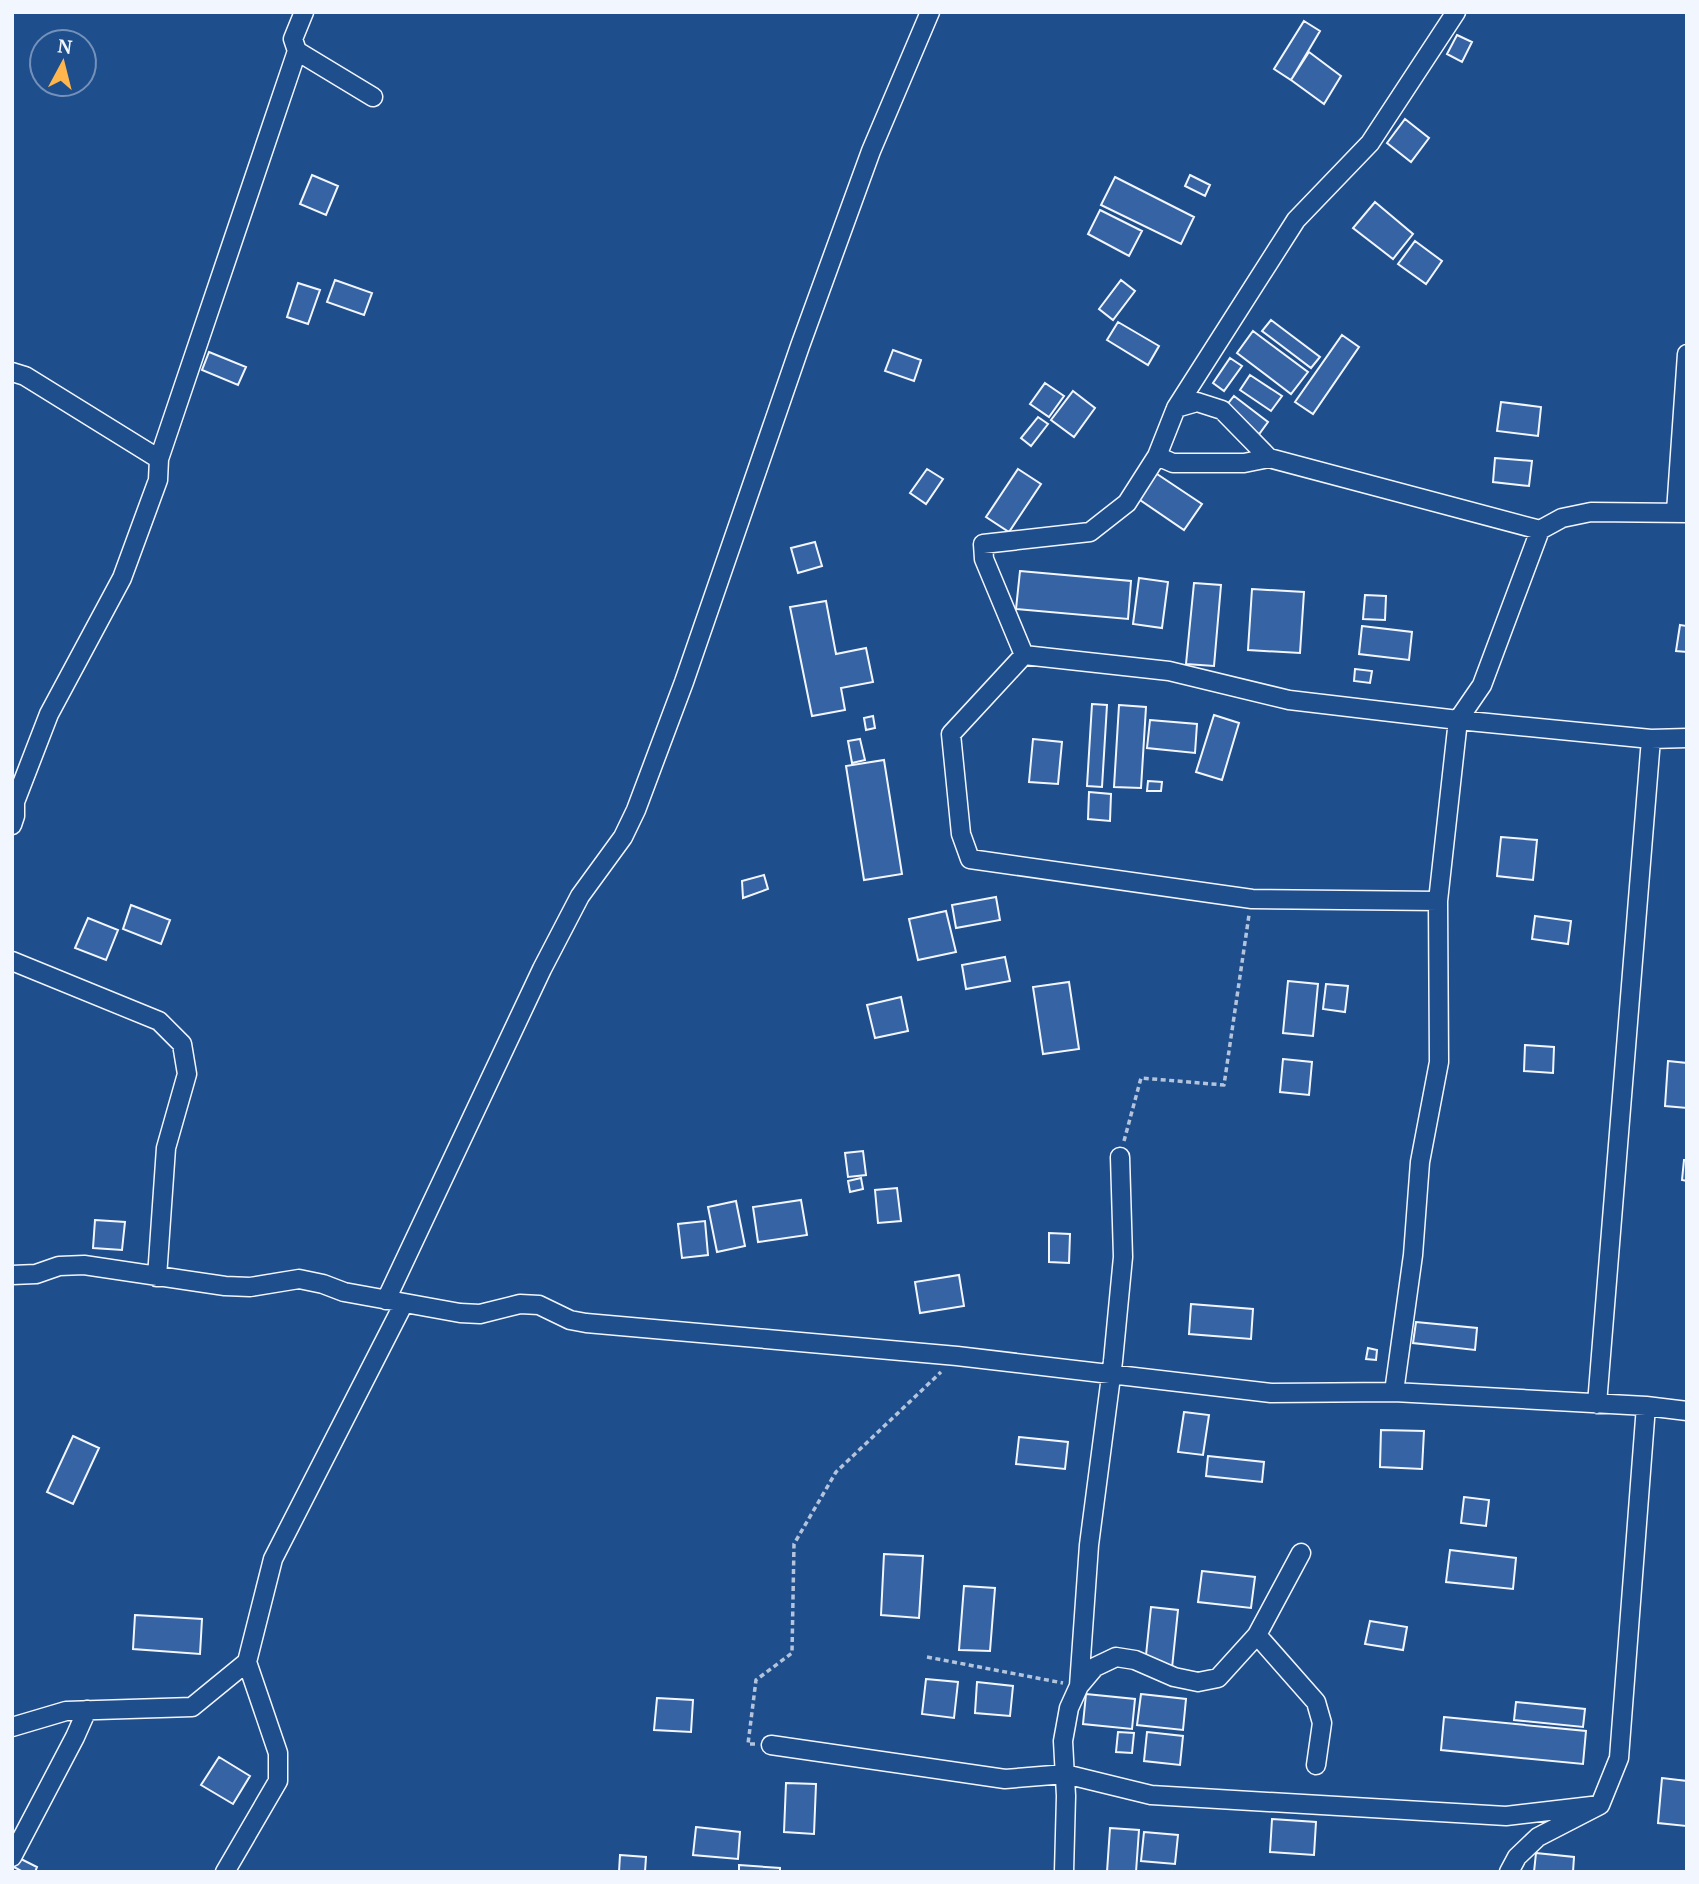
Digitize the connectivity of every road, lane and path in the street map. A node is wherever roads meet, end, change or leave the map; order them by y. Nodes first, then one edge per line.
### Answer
1 (304, 12) edge
2 (930, 12) edge
3 (1456, 12) edge
4 (296, 51) junction
5 (373, 97) dead end
6 (1687, 354) edge
7 (12, 372) edge
8 (1176, 408) junction
9 (1157, 456) junction
10 (1269, 458) junction
11 (159, 460) junction
12 (1681, 512) edge
13 (1540, 530) junction
14 (1024, 655) junction
15 (1458, 720) junction
16 (1687, 738) edge
17 (1651, 739) junction
18 (14, 802) edge
19 (12, 825) edge
20 (1252, 899) junction
21 (1438, 901) junction
22 (12, 961) edge
23 (1120, 1157) joint
24 (12, 1275) edge
25 (157, 1277) junction
26 (386, 1300) junction
27 (404, 1303) junction
28 (957, 1356) junction
29 (1110, 1374) junction
30 (1394, 1392) junction
31 (1597, 1404) junction
32 (1646, 1406) junction
33 (1687, 1411) edge
34 (1301, 1553) dead end
35 (1257, 1635) junction
36 (927, 1657) dead end
37 (247, 1662) junction
38 (1079, 1686) junction
39 (86, 1710) junction
40 (12, 1727) edge
41 (771, 1745) joint
42 (1317, 1765) dead end
43 (1065, 1774) junction
44 (1600, 1805) junction
45 (12, 1857) edge
46 (225, 1872) edge
47 (1064, 1872) edge
48 (1510, 1872) edge

1 - 4 street
2 - 26 street
3 - 8 street
4 - 5 street
4 - 11 street
6 - 12 street
7 - 11 street
8 - 9 street
8 - 10 street
9 - 10 street
9 - 14 street
10 - 13 street
11 - 18 street
12 - 13 street
13 - 15 street
14 - 15 street
14 - 20 street
15 - 17 street
15 - 21 street
16 - 17 street
17 - 31 street
18 - 19 street
20 - 21 street
20 - 23 path
21 - 30 street
22 - 25 street
23 - 29 street
24 - 25 street
25 - 26 street
26 - 27 street
27 - 28 street
27 - 37 street
28 - 29 street
28 - 41 path
29 - 30 street
29 - 38 street
30 - 31 street
31 - 32 street
32 - 33 street
32 - 44 street
34 - 35 street
35 - 38 street
35 - 42 street
36 - 38 path
37 - 39 street
37 - 46 street
38 - 43 street
39 - 40 street
39 - 45 street
41 - 43 street
43 - 44 street
43 - 47 street
44 - 48 street

